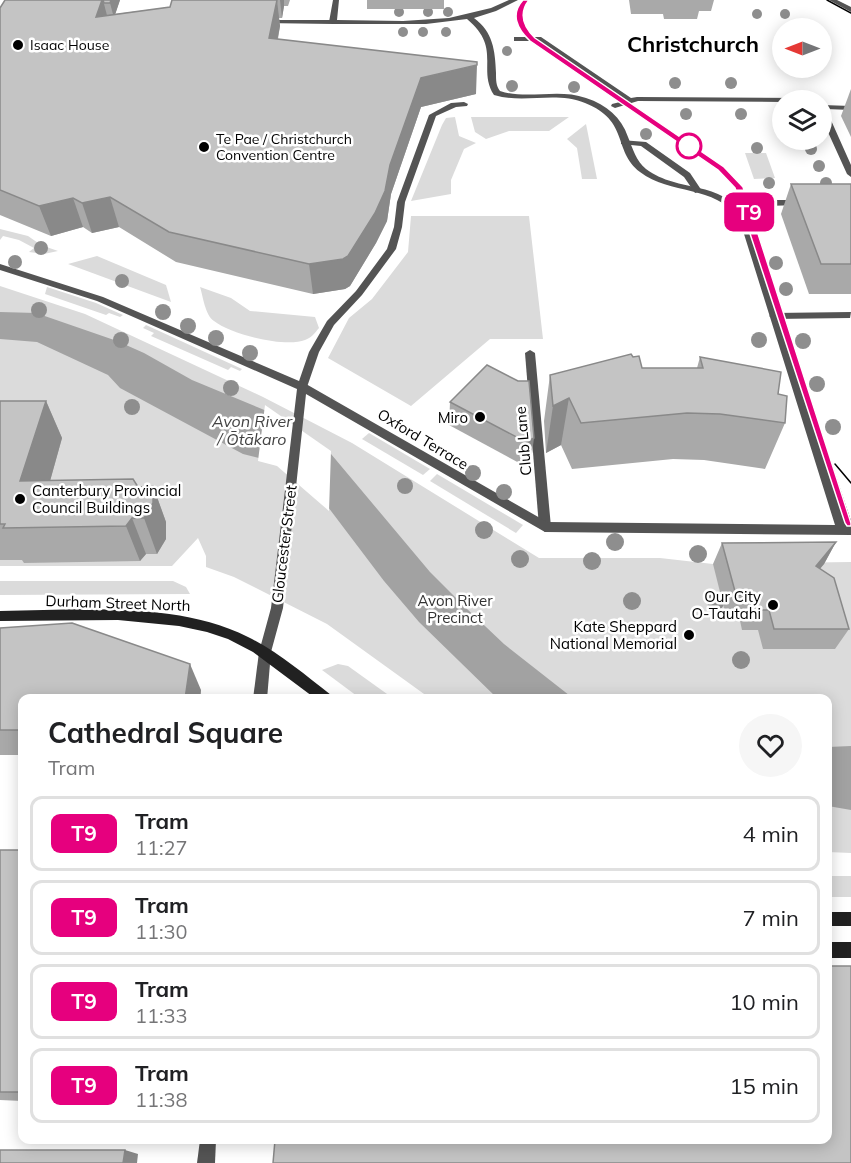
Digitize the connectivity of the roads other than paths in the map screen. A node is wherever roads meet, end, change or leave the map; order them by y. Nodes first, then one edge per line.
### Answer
1 (336, 0) edge
2 (515, 0) edge
3 (832, 0) edge
4 (851, 9) edge
5 (470, 18) junction
6 (260, 22) edge
7 (333, 22) junction
8 (517, 39) dead end
9 (772, 100) edge
10 (630, 101) junction
11 (464, 104) dead end
12 (615, 106) dead end
13 (851, 108) edge
14 (832, 109) edge
15 (832, 131) edge
16 (624, 142) junction
17 (851, 174) edge
18 (698, 191) junction
19 (765, 203) dead end
20 (798, 203) edge
21 (0, 267) edge
22 (850, 315) edge
23 (774, 316) junction
24 (530, 353) dead end
25 (302, 387) junction
26 (546, 527) junction
27 (847, 530) edge
28 (0, 616) edge
29 (265, 652) junction
30 (261, 694) edge
31 (320, 694) edge
32 (832, 919) edge
33 (851, 919) edge
34 (832, 950) edge
35 (851, 950) edge
36 (208, 1144) edge
37 (206, 1163) edge

1 - 7 street
2 - 5 street
3 - 4 street
5 - 7 street
5 - 16 street
6 - 7 street
8 - 10 street
9 - 10 street
10 - 12 street
11 - 25 street, Gloucester Street
13 - 14 street
15 - 17 street
16 - 18 street
16 - 18 street
18 - 23 street
19 - 20 street
21 - 25 street, Oxford Terrace
22 - 23 street
23 - 27 street
24 - 26 street, Club Lane
25 - 26 street, Oxford Terrace
25 - 29 street, Gloucester Street
26 - 27 street, Oxford Terrace
28 - 29 main road, Durham Street North
29 - 30 street, Gloucester Street
29 - 31 main road, Durham Street North
32 - 33 main road
34 - 35 main road
36 - 37 street

